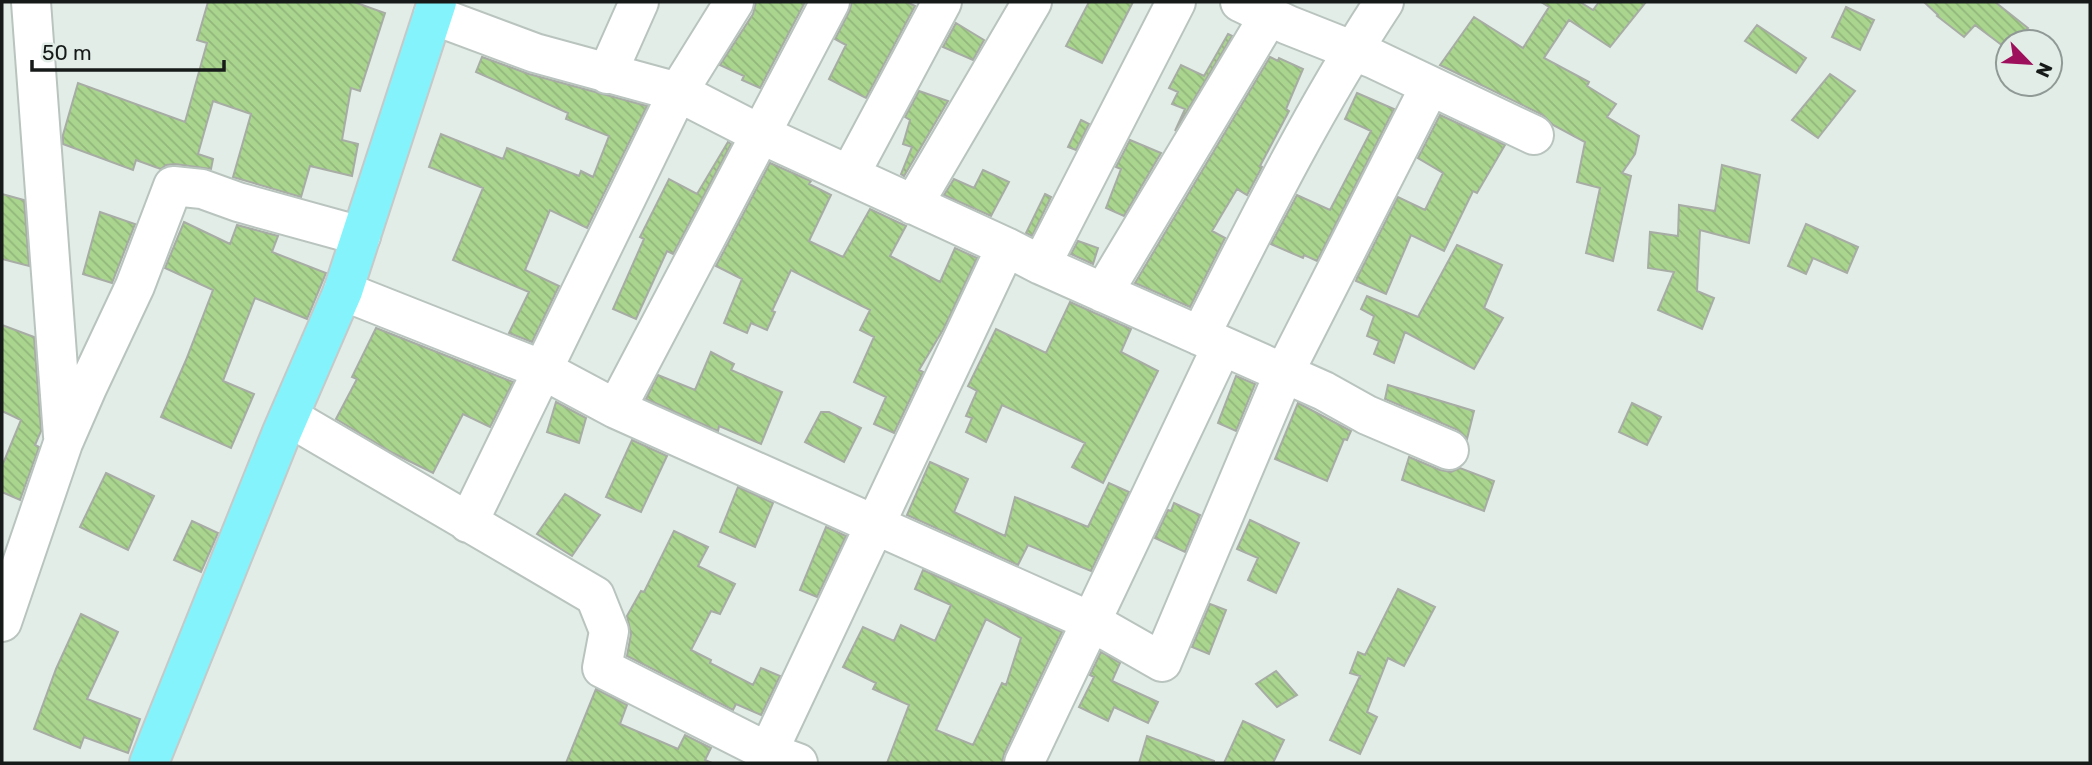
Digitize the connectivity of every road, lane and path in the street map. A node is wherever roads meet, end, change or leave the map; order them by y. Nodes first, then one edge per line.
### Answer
1 (31, 2) edge
2 (639, 2) edge
3 (734, 2) edge
4 (830, 2) edge
5 (942, 2) edge
6 (1032, 2) edge
7 (1176, 2) edge
8 (1384, 2) edge
9 (435, 8) edge
10 (1254, 9) edge
11 (1352, 50) junction
12 (607, 74) junction
13 (1430, 86) junction
14 (678, 92) junction
15 (760, 134) junction
16 (1534, 135) dead end
17 (850, 174) junction
18 (914, 205) junction
19 (361, 236) junction
20 (1006, 247) junction
21 (1041, 265) junction
22 (343, 290) junction
23 (1103, 293) junction
24 (1211, 341) junction
25 (543, 370) junction
26 (1284, 373) junction
27 (617, 409) junction
28 (289, 417) junction
29 (63, 443) junction
30 (1449, 450) dead end
31 (468, 523) junction
32 (875, 525) junction
33 (1090, 621) junction
34 (2, 622) edge
35 (783, 757) edge
36 (149, 763) edge
37 (1024, 763) edge

1 - 29 street
2 - 12 street
3 - 14 street
4 - 15 street
5 - 17 street
6 - 18 street
7 - 21 street
8 - 11 street
9 - 12 street
9 - 19 main road
10 - 11 street
10 - 23 street
11 - 13 street
11 - 24 street
12 - 14 street
13 - 16 street
13 - 26 street
14 - 15 street
14 - 25 street
15 - 17 street
15 - 27 street
17 - 18 street
18 - 20 street
19 - 22 main road
19 - 29 street
20 - 21 street
20 - 32 street
21 - 23 street
22 - 25 street
22 - 28 main road
23 - 24 street
24 - 26 street
24 - 33 street
25 - 27 street
25 - 31 street
26 - 30 street
26 - 33 street
27 - 32 street
28 - 31 street
28 - 36 main road
29 - 34 street
31 - 35 street
32 - 33 street
32 - 35 street
33 - 37 street

